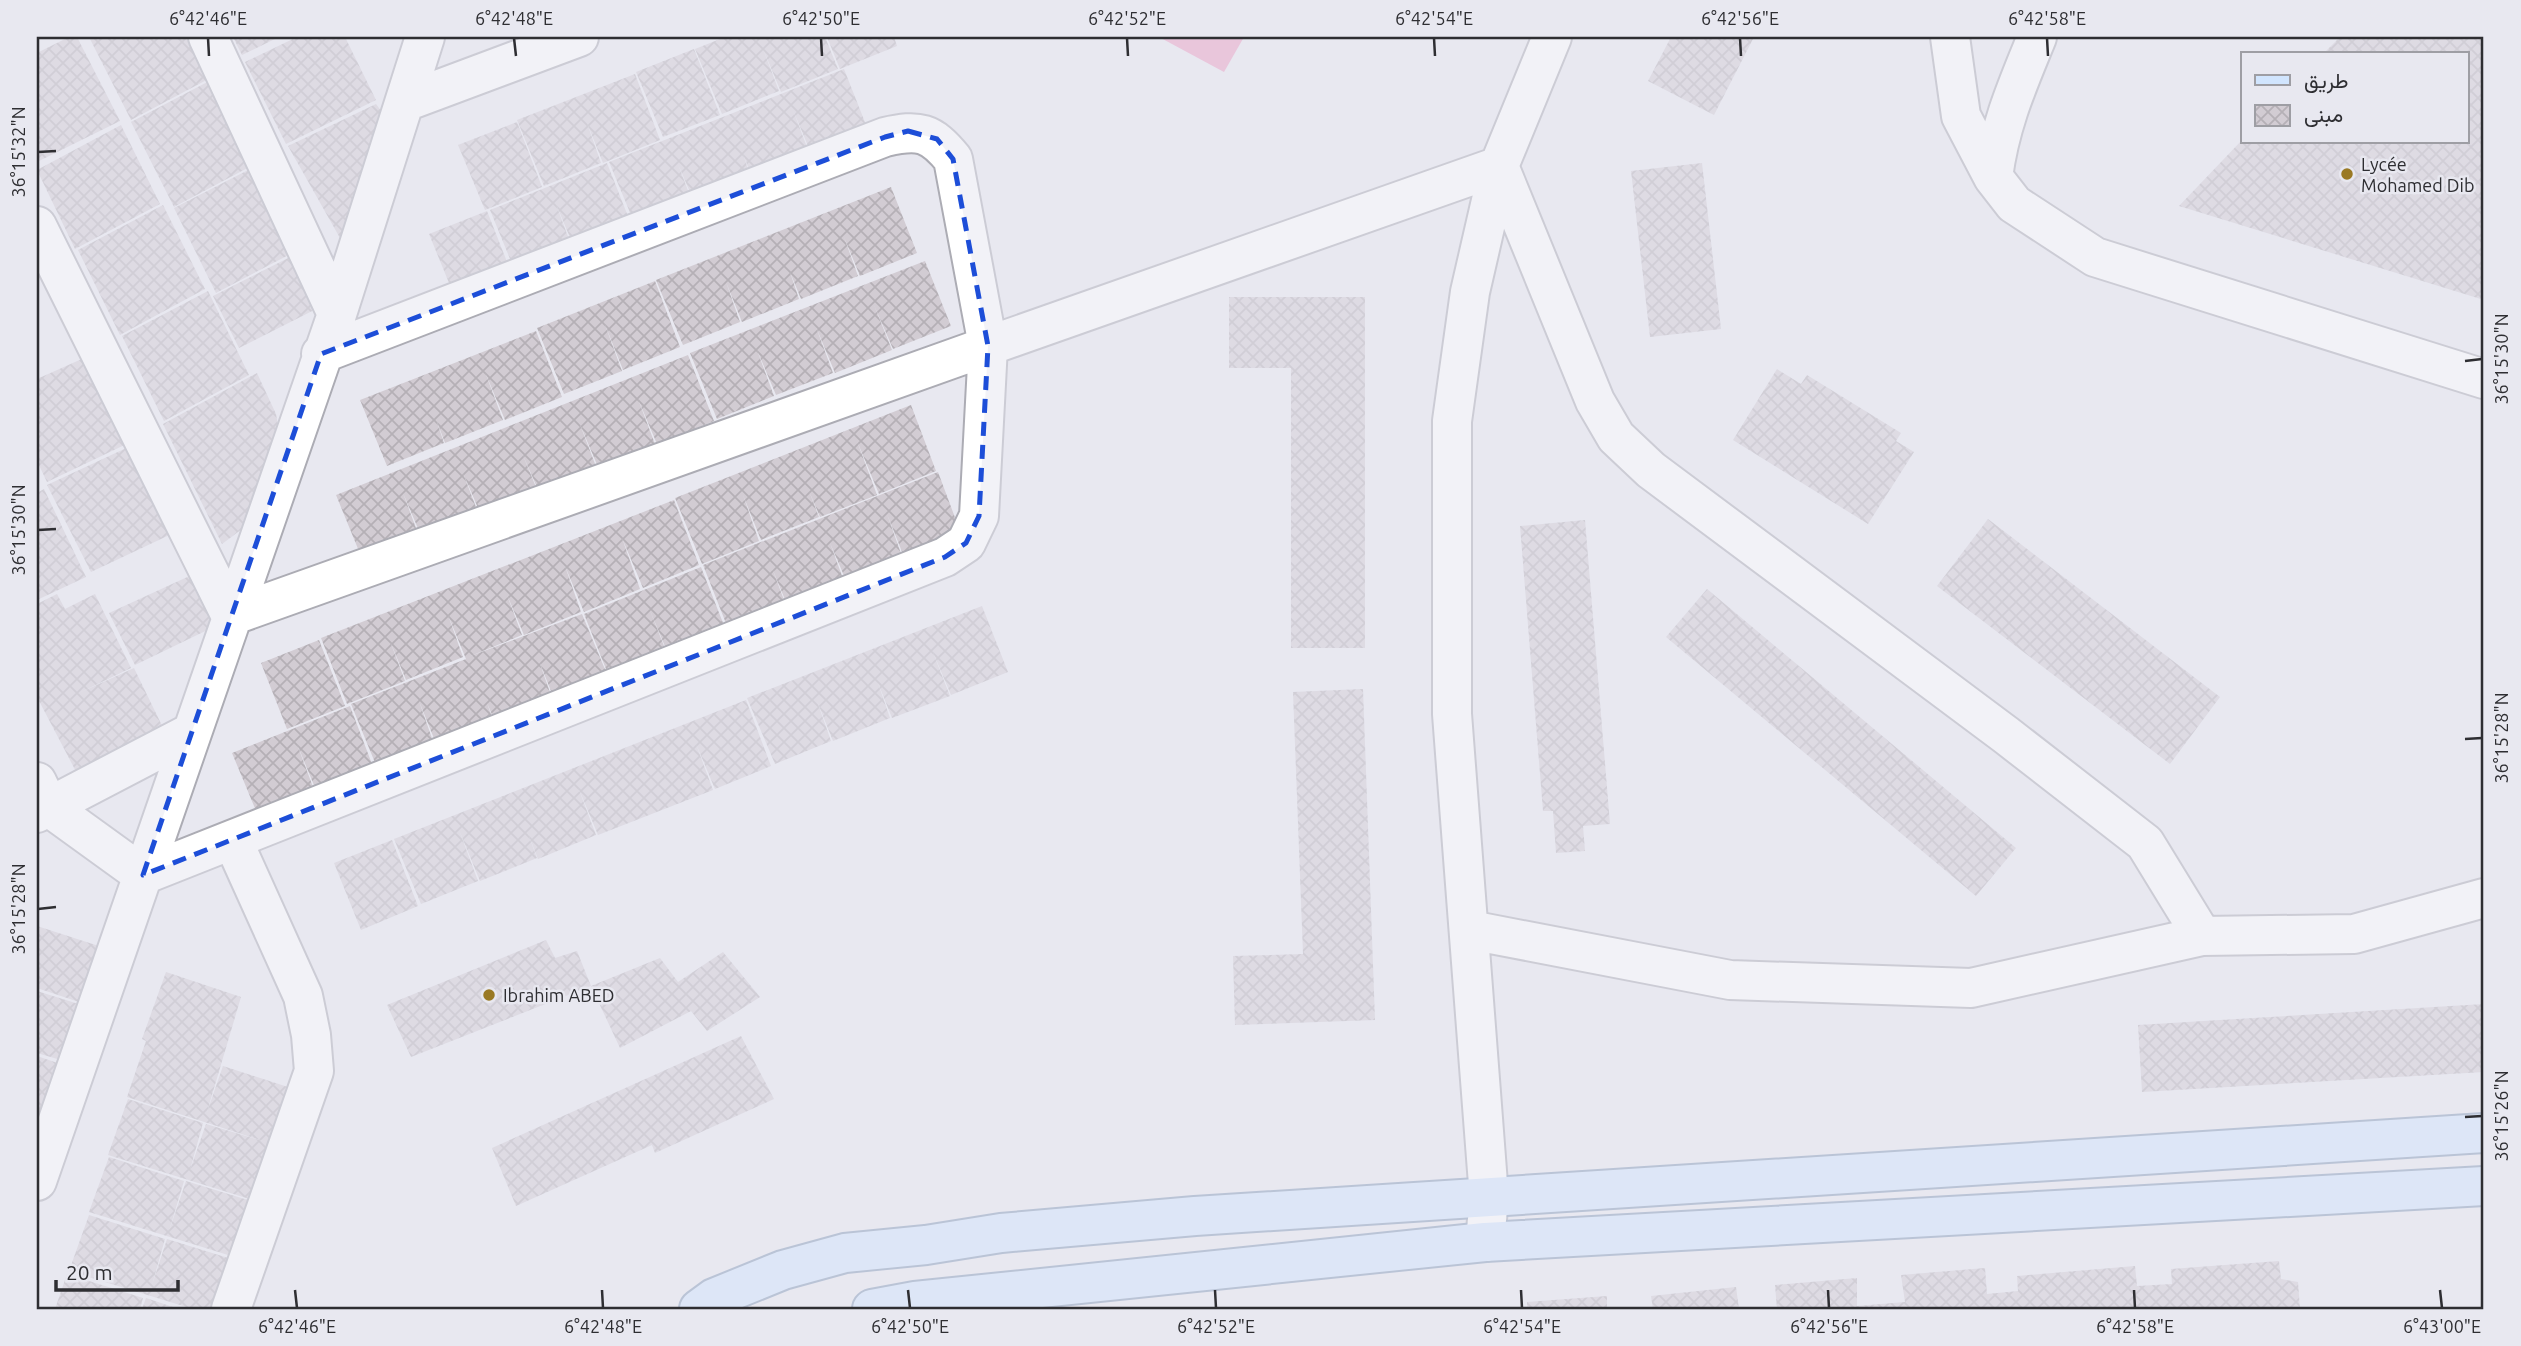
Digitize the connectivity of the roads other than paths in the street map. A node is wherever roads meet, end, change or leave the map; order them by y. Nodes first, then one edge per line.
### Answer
1 (208, 37) edge
2 (425, 37) edge
3 (579, 37) edge
4 (1552, 37) edge
5 (1950, 37) edge
6 (2037, 37) edge
7 (404, 102) junction
8 (1499, 166) junction
9 (1993, 177) junction
10 (37, 226) edge
11 (337, 314) junction
12 (988, 346) junction
13 (321, 354) junction
14 (2484, 379) edge
15 (231, 616) junction
16 (192, 732) junction
17 (41, 801) edge
18 (233, 841) junction
19 (143, 875) junction
20 (2484, 898) edge
21 (1470, 930) junction
22 (2202, 936) junction
23 (2484, 1133) edge
24 (37, 1181) edge
25 (2484, 1186) edge
26 (1489, 1197) junction
27 (1485, 1242) junction
28 (231, 1309) edge
29 (699, 1309) edge
30 (872, 1309) edge

1 - 11 street
2 - 7 street
3 - 7 street
4 - 8 street
5 - 9 street
6 - 9 street
7 - 11 street
8 - 12 street
8 - 21 street
8 - 22 street
9 - 14 street
10 - 15 street
11 - 13 street
12 - 13 street
12 - 15 street
12 - 18 street
13 - 15 street
15 - 16 street
16 - 17 street
16 - 19 street
17 - 19 street
18 - 19 street
18 - 28 street
19 - 24 street
20 - 22 street
21 - 22 street
21 - 26 street
23 - 26 main road
25 - 27 main road
26 - 27 street
26 - 29 main road
27 - 30 main road

